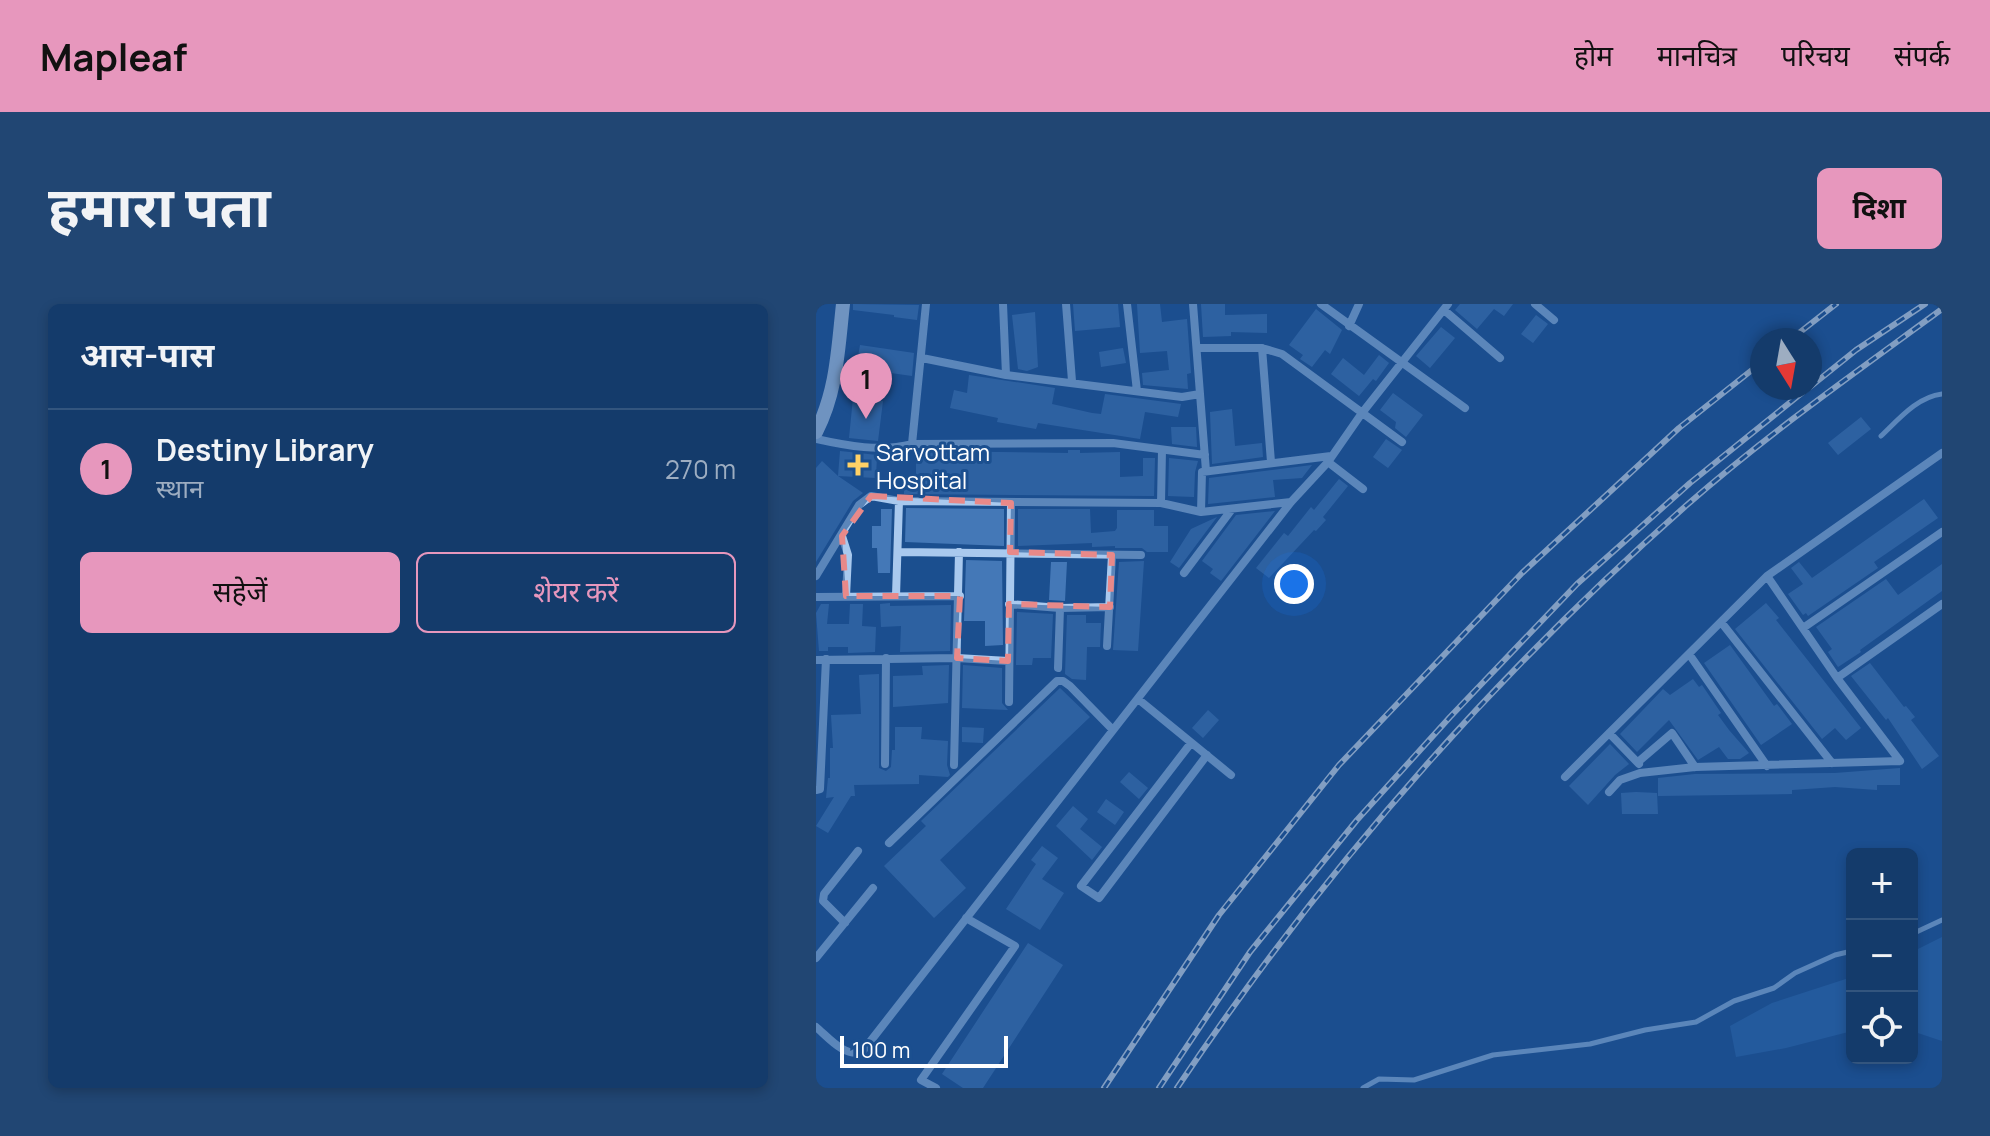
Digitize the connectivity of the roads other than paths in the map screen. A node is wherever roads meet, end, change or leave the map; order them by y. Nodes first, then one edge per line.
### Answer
1 (843, 304) edge
2 (926, 304) edge
3 (1003, 304) edge
4 (1066, 304) edge
5 (1127, 304) edge
6 (1193, 304) edge
7 (1321, 304) edge
8 (1359, 304) edge
9 (1537, 305) edge
10 (1446, 307) edge
11 (1554, 320) dead end
12 (1349, 326) junction
13 (1197, 348) junction
14 (1262, 348) junction
15 (922, 358) junction
16 (1500, 358) dead end
17 (1401, 364) junction
18 (1006, 375) junction
19 (1072, 381) junction
20 (1137, 391) junction
21 (1200, 394) junction
22 (1942, 394) edge
23 (1465, 408) dead end
24 (1362, 413) junction
25 (816, 432) edge
26 (1881, 436) dead end
27 (816, 439) edge
28 (1402, 442) dead end
29 (912, 444) junction
30 (1162, 450) junction
31 (1205, 455) junction
32 (1938, 456) edge
33 (1329, 459) junction
34 (1271, 462) junction
35 (1942, 467) edge
36 (1206, 471) junction
37 (1363, 489) dead end
38 (899, 501) junction
39 (1291, 502) junction
40 (1011, 503) junction
41 (1161, 503) junction
42 (1232, 509) junction
43 (1201, 512) junction
44 (1942, 532) edge
45 (842, 536) junction
46 (899, 552) junction
47 (959, 552) junction
48 (1010, 552) junction
49 (1112, 555) junction
50 (1141, 555) dead end
51 (1184, 573) dead end
52 (816, 576) edge
53 (1767, 576) junction
54 (846, 596) junction
55 (896, 596) junction
56 (960, 596) junction
57 (816, 597) edge
58 (1009, 604) junction
59 (1940, 606) edge
60 (1110, 607) junction
61 (1060, 608) junction
62 (1721, 622) junction
63 (1803, 628) junction
64 (1107, 646) dead end
65 (1689, 654) junction
66 (886, 658) junction
67 (957, 658) junction
68 (821, 659) edge
69 (1008, 661) junction
70 (1058, 668) dead end
71 (1837, 678) junction
72 (1138, 699) junction
73 (1009, 702) dead end
74 (1113, 730) junction
75 (1609, 733) junction
76 (1191, 743) junction
77 (1207, 755) junction
78 (1638, 762) junction
79 (1832, 763) junction
80 (885, 764) dead end
81 (954, 765) dead end
82 (1767, 766) junction
83 (1695, 767) junction
84 (1640, 773) junction
85 (1231, 775) dead end
86 (1565, 777) dead end
87 (816, 790) edge
88 (1609, 792) dead end
89 (889, 843) dead end
90 (858, 851) dead end
91 (873, 888) dead end
92 (966, 918) junction
93 (1942, 920) edge
94 (845, 923) junction
95 (1918, 931) edge
96 (1846, 953) edge
97 (816, 958) edge
98 (816, 1027) edge
99 (936, 1088) edge
100 (1363, 1088) edge

1 - 25 street
2 - 15 street
3 - 18 street
4 - 19 street
5 - 20 street
6 - 13 street
7 - 12 street
8 - 12 street
9 - 11 street
10 - 16 street
10 - 17 street
12 - 17 street
13 - 14 street
13 - 21 street
14 - 24 street
14 - 34 street
15 - 18 street
15 - 29 street
17 - 23 street
17 - 24 street
18 - 19 street
19 - 20 street
20 - 21 street
21 - 31 street
22 - 26 lane
24 - 28 street
24 - 33 street
27 - 29 street
29 - 30 street
30 - 31 street
30 - 41 street
31 - 36 street
32 - 35 street
32 - 53 street
33 - 34 street
33 - 37 street
33 - 39 street
34 - 36 street
36 - 43 street
38 - 40 street
38 - 45 street
38 - 46 street
39 - 42 street
39 - 72 street
40 - 41 street
40 - 48 street
41 - 43 street
42 - 43 street
42 - 51 street
44 - 63 street
45 - 52 street
45 - 54 street
46 - 47 street
46 - 55 street
47 - 48 street
47 - 56 street
48 - 49 street
48 - 58 street
49 - 50 street
49 - 60 street
53 - 62 street
53 - 63 street
54 - 55 street
54 - 57 street
55 - 56 street
56 - 67 street
58 - 61 street
58 - 69 street
59 - 71 street
60 - 61 street
60 - 64 street
61 - 70 street
62 - 65 street
62 - 79 street
63 - 71 street
65 - 75 street
65 - 82 street
66 - 67 street
66 - 68 street
66 - 80 street
67 - 69 street
67 - 81 street
68 - 87 street
69 - 73 street
71 - 79 street
72 - 74 street
72 - 76 street
74 - 89 street
74 - 92 street
75 - 78 street
75 - 86 street
76 - 77 street
76 - 77 street
77 - 85 street
78 - 83 street
78 - 84 street
79 - 82 street
82 - 83 street
83 - 84 street
84 - 88 street
90 - 94 street
91 - 94 street
92 - 98 street
92 - 99 street
93 - 95 lane
94 - 97 street
96 - 100 lane

